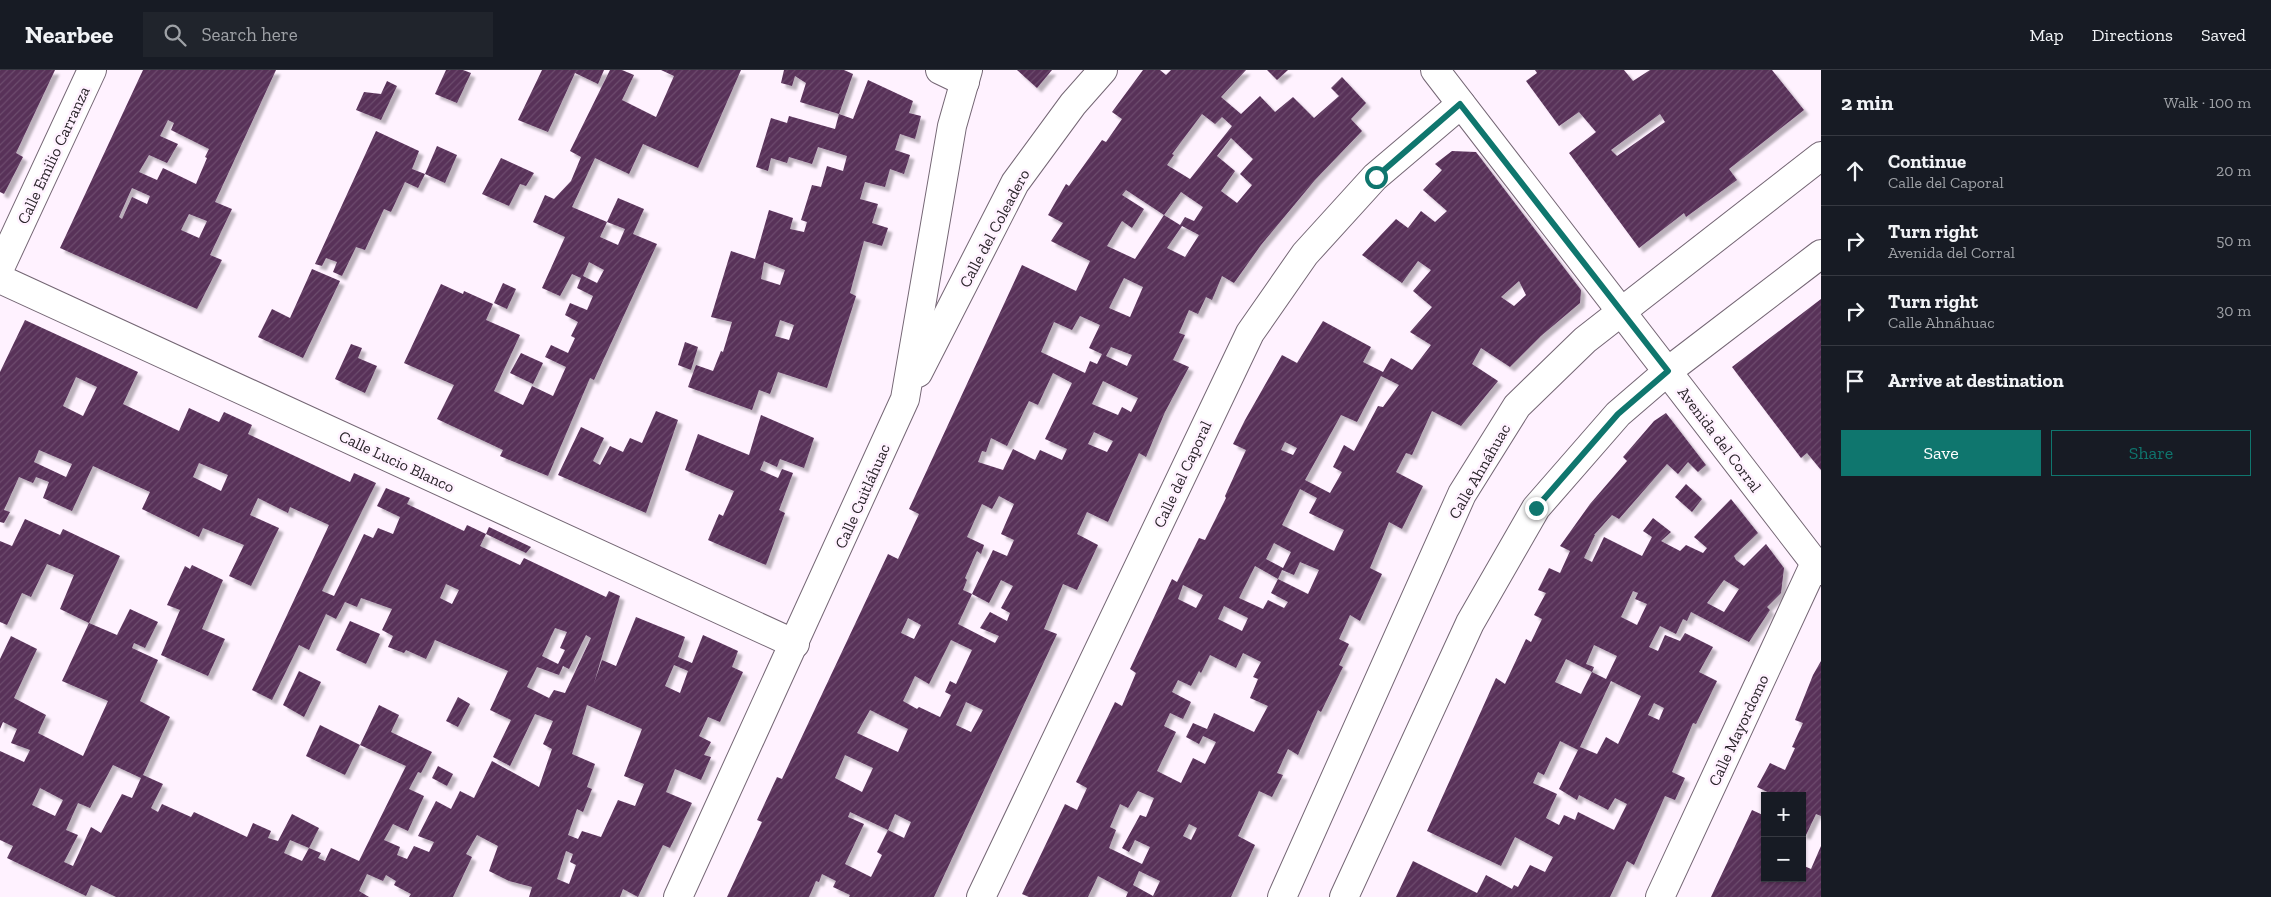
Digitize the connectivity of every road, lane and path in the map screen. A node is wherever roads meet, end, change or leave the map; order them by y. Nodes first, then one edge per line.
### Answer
1 (92, 70) edge
2 (940, 70) edge
3 (1103, 70) edge
4 (1435, 70) edge
5 (966, 76) edge
6 (1460, 104) junction
7 (1821, 156) edge
8 (1821, 254) edge
9 (0, 268) edge
10 (0, 279) edge
11 (1622, 311) junction
12 (1668, 371) junction
13 (905, 399) junction
14 (1818, 567) edge
15 (795, 644) junction
16 (678, 897) edge
17 (981, 897) edge
18 (1282, 897) edge
19 (1344, 897) edge
20 (1660, 897) edge

1 - 9 street, Calle Emilio Carranza
2 - 5 street
3 - 13 street, Calle del Coleadero
4 - 6 street, Avenida del Corral
5 - 13 street, Calle Cuitláhuac
6 - 11 street, Avenida del Corral
6 - 17 street, Calle del Caporal
7 - 11 street, Calle Ahnáhuac
8 - 12 street
10 - 15 street, Calle Lucio Blanco
11 - 12 street, Avenida del Corral
11 - 18 street, Calle Ahnáhuac
12 - 14 street, Avenida del Corral
12 - 19 street
13 - 15 street, Calle Cuitláhuac
14 - 20 street, Calle Mayordomo
15 - 16 street, Calle Cuitláhuac

